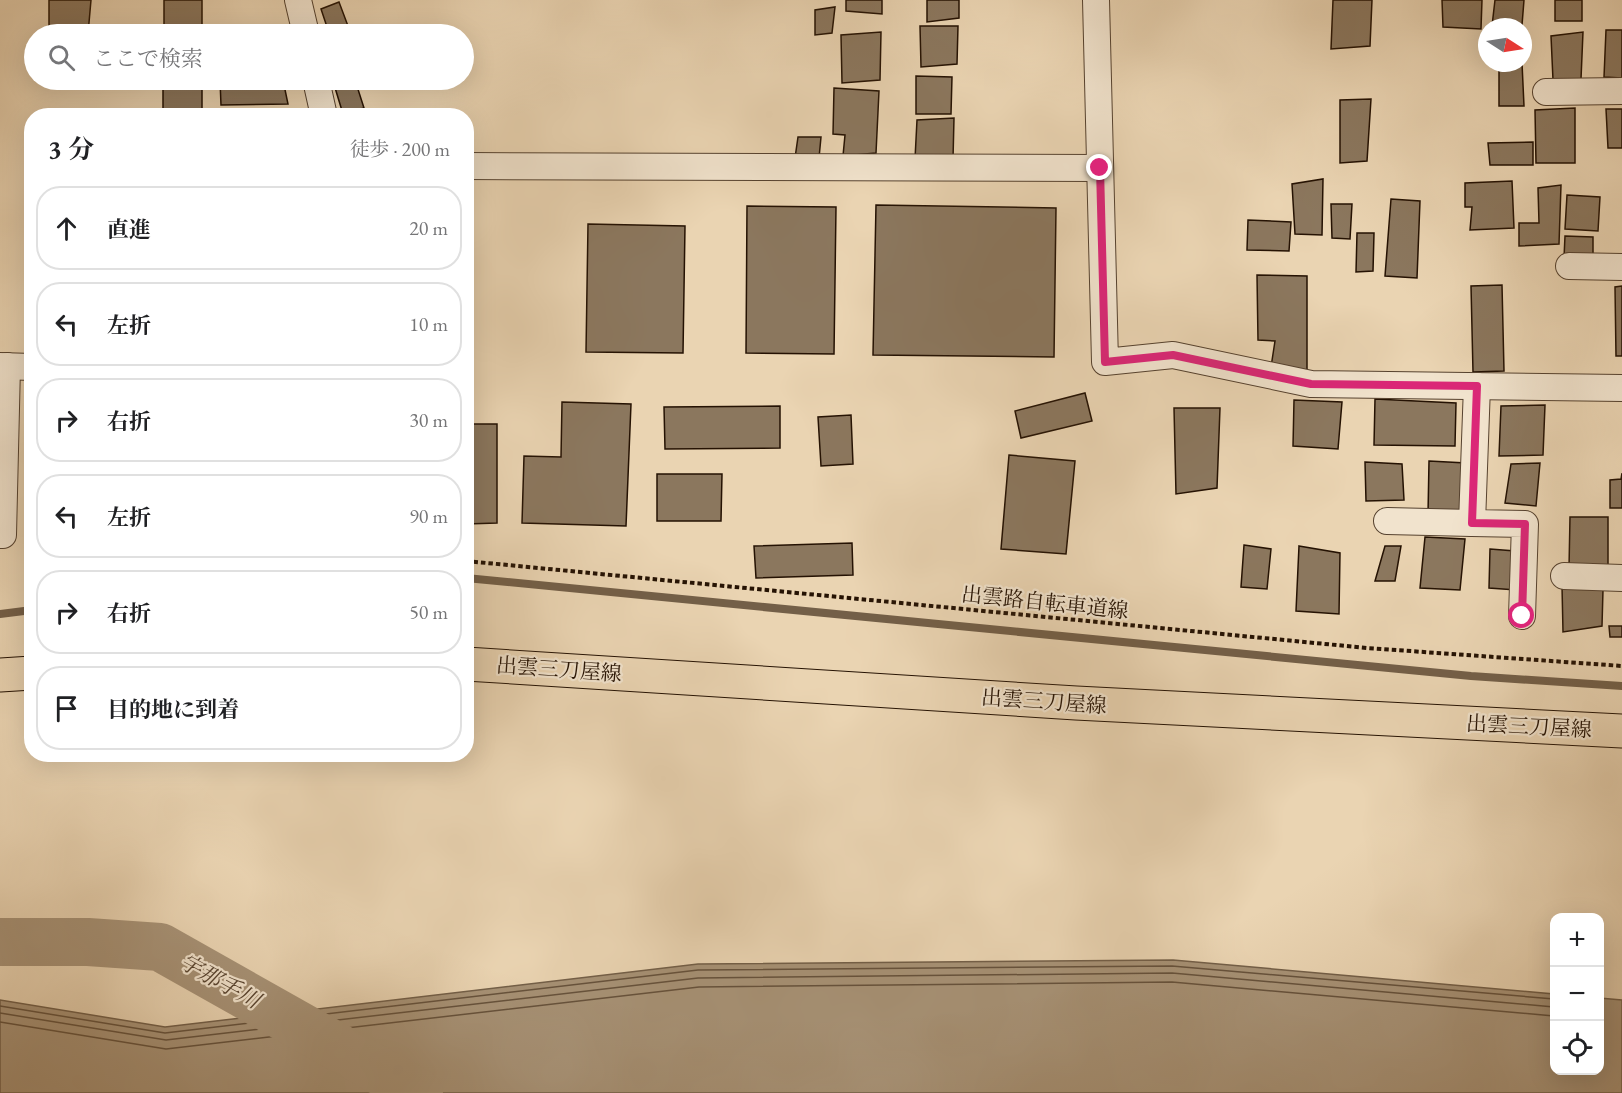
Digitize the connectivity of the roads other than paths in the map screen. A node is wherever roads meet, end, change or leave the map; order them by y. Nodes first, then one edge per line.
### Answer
1 (298, 0) edge
2 (1096, 0) edge
3 (304, 24) edge
4 (318, 90) edge
5 (1622, 91) edge
6 (1546, 92) dead end
7 (322, 108) edge
8 (474, 166) edge
9 (1100, 168) junction
10 (1569, 266) dead end
11 (1622, 267) edge
12 (13, 366) edge
13 (1477, 386) junction
14 (1622, 388) edge
15 (1387, 521) dead end
16 (1472, 523) junction
17 (0, 535) edge
18 (1564, 576) dead end
19 (1622, 578) edge
20 (1522, 616) dead end
21 (474, 665) edge
22 (24, 674) edge
23 (0, 675) edge
24 (1622, 730) edge

1 - 3 street
2 - 9 street
4 - 7 street
5 - 6 street
8 - 9 street
9 - 13 street
10 - 11 street
12 - 17 street
13 - 14 street
13 - 16 street
15 - 16 street
16 - 20 street
18 - 19 street
21 - 24 main road, 出雲三刀屋線
22 - 23 main road

